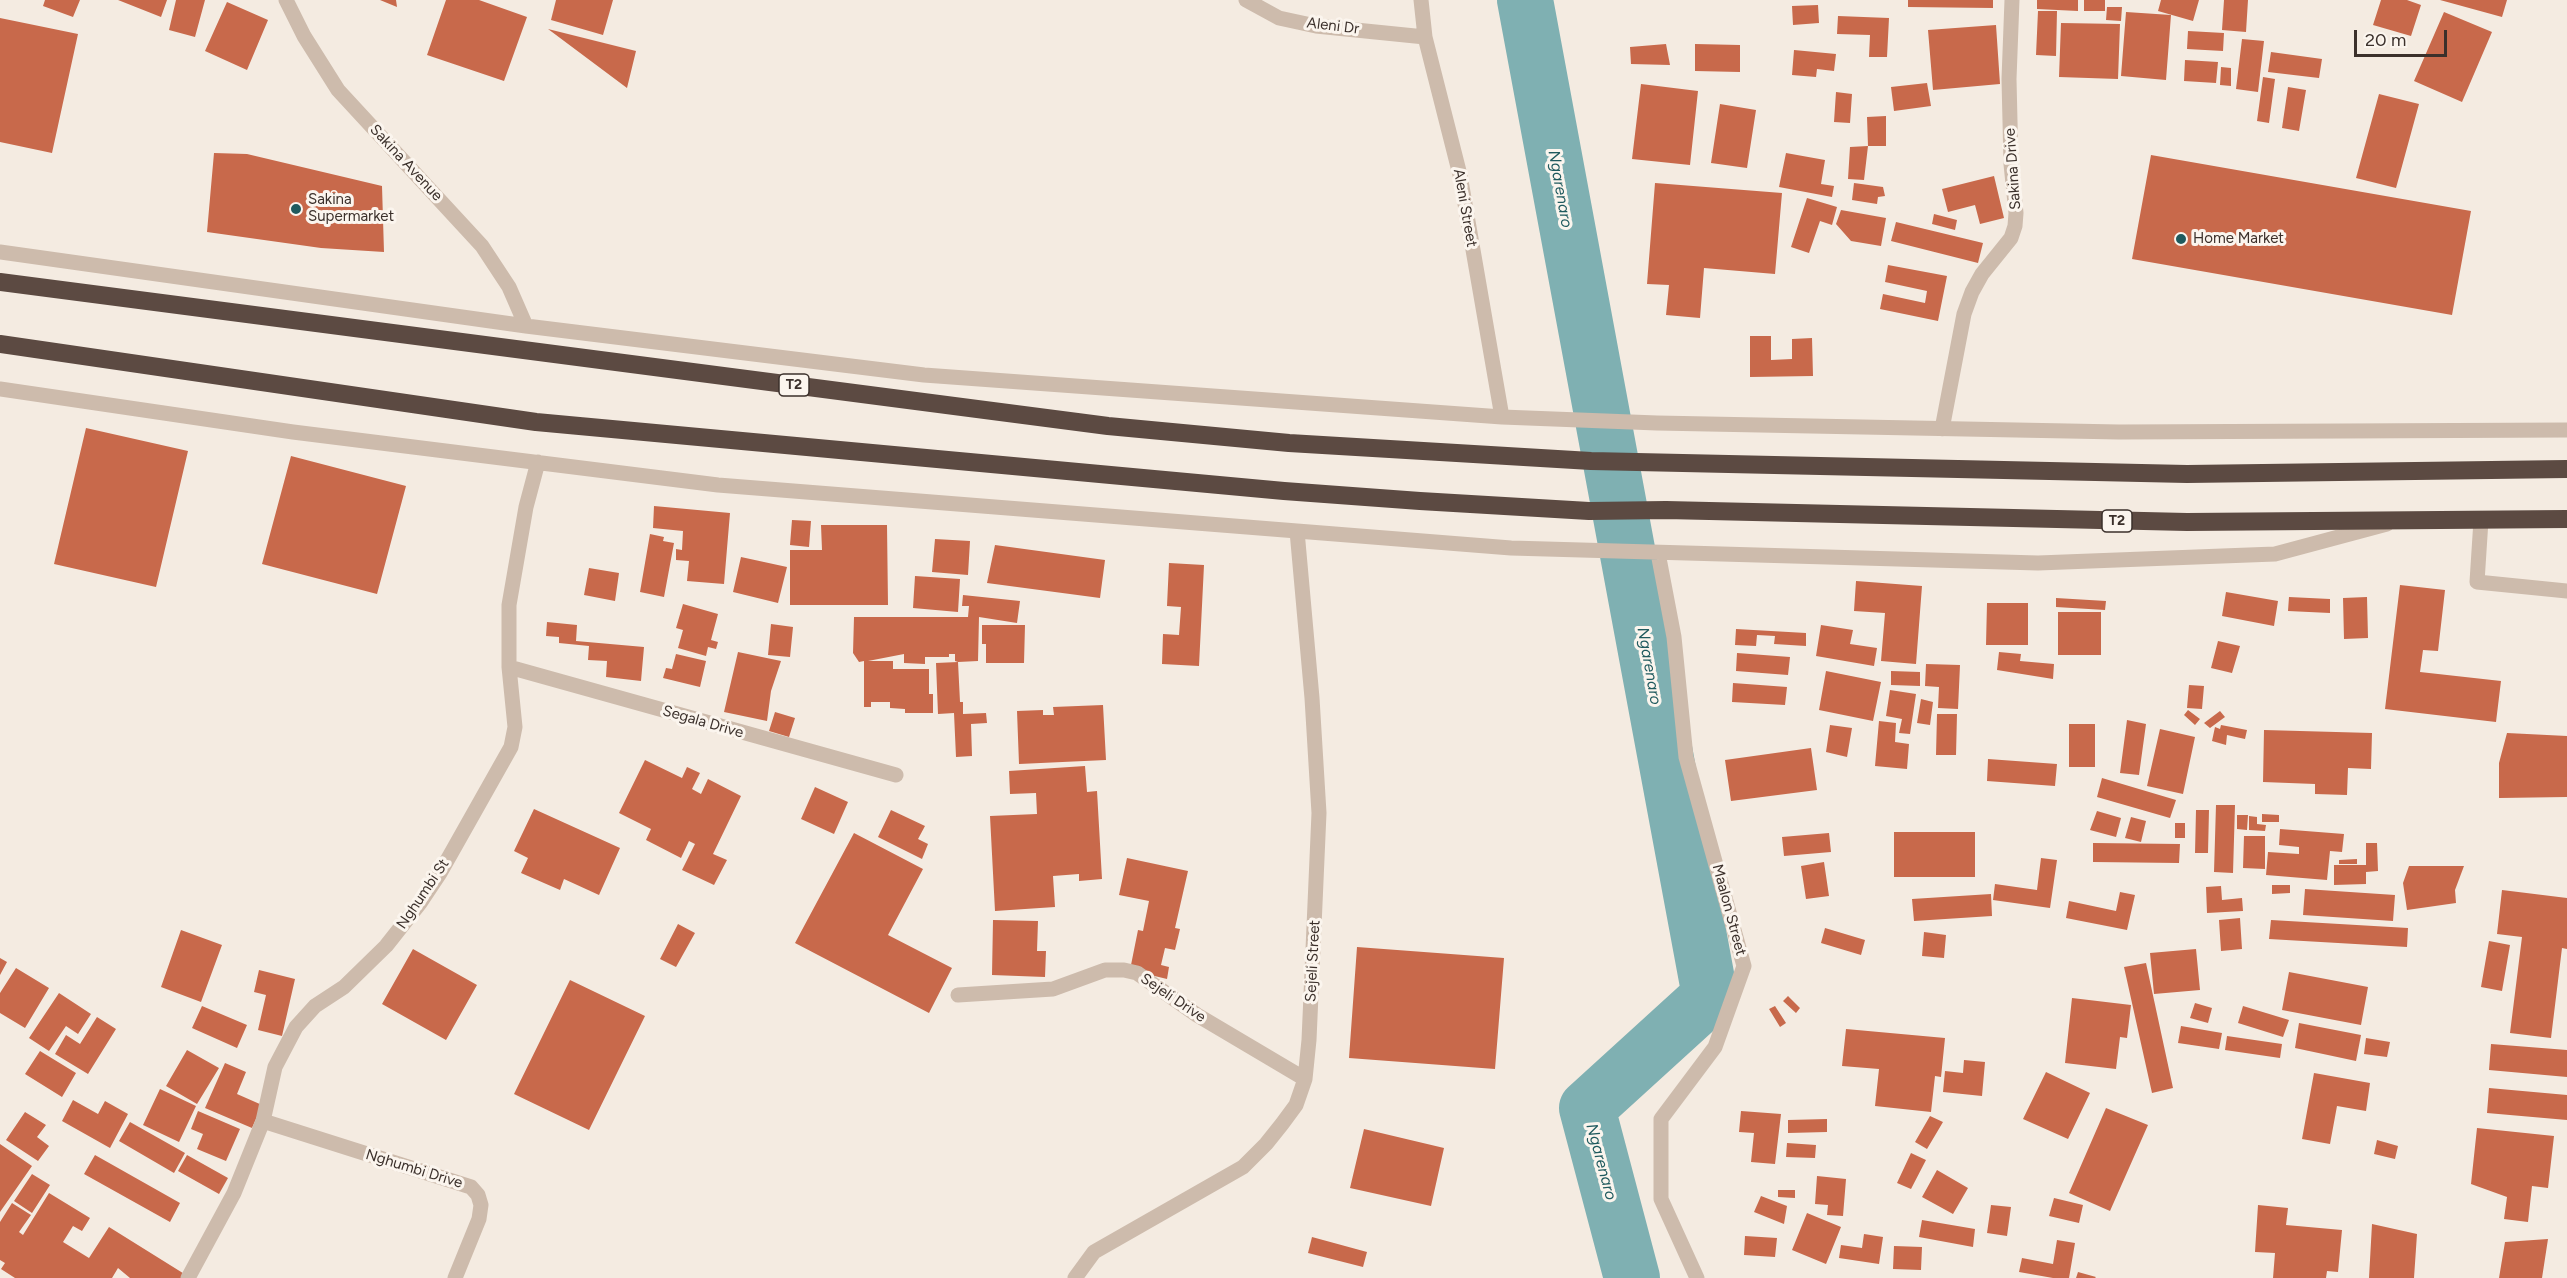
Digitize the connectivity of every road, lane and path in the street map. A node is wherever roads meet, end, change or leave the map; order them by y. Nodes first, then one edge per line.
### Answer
1 (286, 0) edge
2 (1246, 0) edge
3 (1420, 0) edge
4 (2012, 0) edge
5 (1425, 37) junction
6 (0, 252) edge
7 (0, 282) edge
8 (526, 326) junction
9 (0, 344) edge
10 (0, 389) edge
11 (1502, 417) junction
12 (1942, 429) junction
13 (2567, 430) edge
14 (538, 462) junction
15 (2567, 469) edge
16 (2567, 519) edge
17 (2481, 520) junction
18 (2400, 521) junction
19 (1297, 531) junction
20 (1658, 553) junction
21 (2567, 591) edge
22 (509, 667) junction
23 (896, 775) dead end
24 (958, 995) dead end
25 (1305, 1079) junction
26 (263, 1121) junction
27 (188, 1278) edge
28 (455, 1278) edge
29 (1075, 1278) edge
30 (1697, 1278) edge

1 - 8 street, Sakina Avenue
2 - 5 street, Aleni Dr
3 - 5 street, Aleni Street
4 - 12 street, Sakina Drive
5 - 11 street, Aleni Street
6 - 8 street
7 - 15 highway, T2
8 - 11 street
9 - 18 highway, T2
10 - 14 street
11 - 12 street
12 - 13 street
14 - 19 street
14 - 22 street, Nghumbi St
16 - 17 highway, T2
17 - 18 highway, T2
17 - 21 street
18 - 20 street
19 - 20 street
19 - 25 street, Sejeli Street
20 - 30 street, Maalon Street
22 - 23 street, Segala Drive
22 - 26 street, Nghumbi St
24 - 25 street, Sejeli Drive
25 - 29 street, Sejeli Street
26 - 27 street, Nghumbi St
26 - 28 street, Nghumbi Drive

